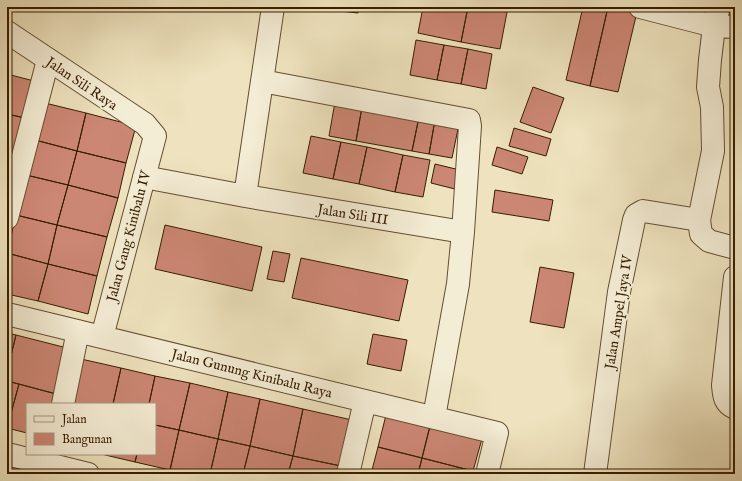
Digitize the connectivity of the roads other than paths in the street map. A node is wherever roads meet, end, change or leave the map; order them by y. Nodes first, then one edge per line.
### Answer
1 (273, 7) edge
2 (640, 7) edge
3 (723, 20) edge
4 (7, 32) edge
5 (48, 60) junction
6 (262, 81) junction
7 (155, 136) joint
8 (144, 177) junction
9 (245, 196) junction
10 (7, 218) edge
11 (699, 220) junction
12 (463, 232) junction
13 (735, 248) edge
14 (735, 277) edge
15 (7, 314) edge
16 (78, 331) junction
17 (102, 337) junction
18 (365, 401) junction
19 (62, 403) edge
20 (735, 408) edge
21 (434, 417) junction
22 (7, 454) edge
23 (49, 464) edge
24 (88, 474) edge
25 (348, 474) edge
26 (487, 474) edge
27 (595, 474) edge

1 - 6 street
2 - 3 street
3 - 11 street
4 - 5 street, Jalan Sili Raya
5 - 7 street, Jalan Sili Raya
5 - 10 street
6 - 9 street
6 - 12 street
7 - 8 street, Jalan Gang Kinibalu IV
8 - 9 street, Jalan Sili III
8 - 17 street, Jalan Gang Kinibalu IV
9 - 12 street, Jalan Sili III
11 - 13 street
11 - 27 street, Jalan Ampel Jaya IV
12 - 21 street
14 - 20 street
15 - 16 street, Jalan Gunung Kinibalu Raya
16 - 17 street, Jalan Gunung Kinibalu Raya
16 - 19 street
17 - 18 street, Jalan Gunung Kinibalu Raya
18 - 21 street, Jalan Gunung Kinibalu Raya
18 - 25 street
21 - 26 street, Jalan Gunung Kinibalu Raya
22 - 23 street
23 - 24 street

